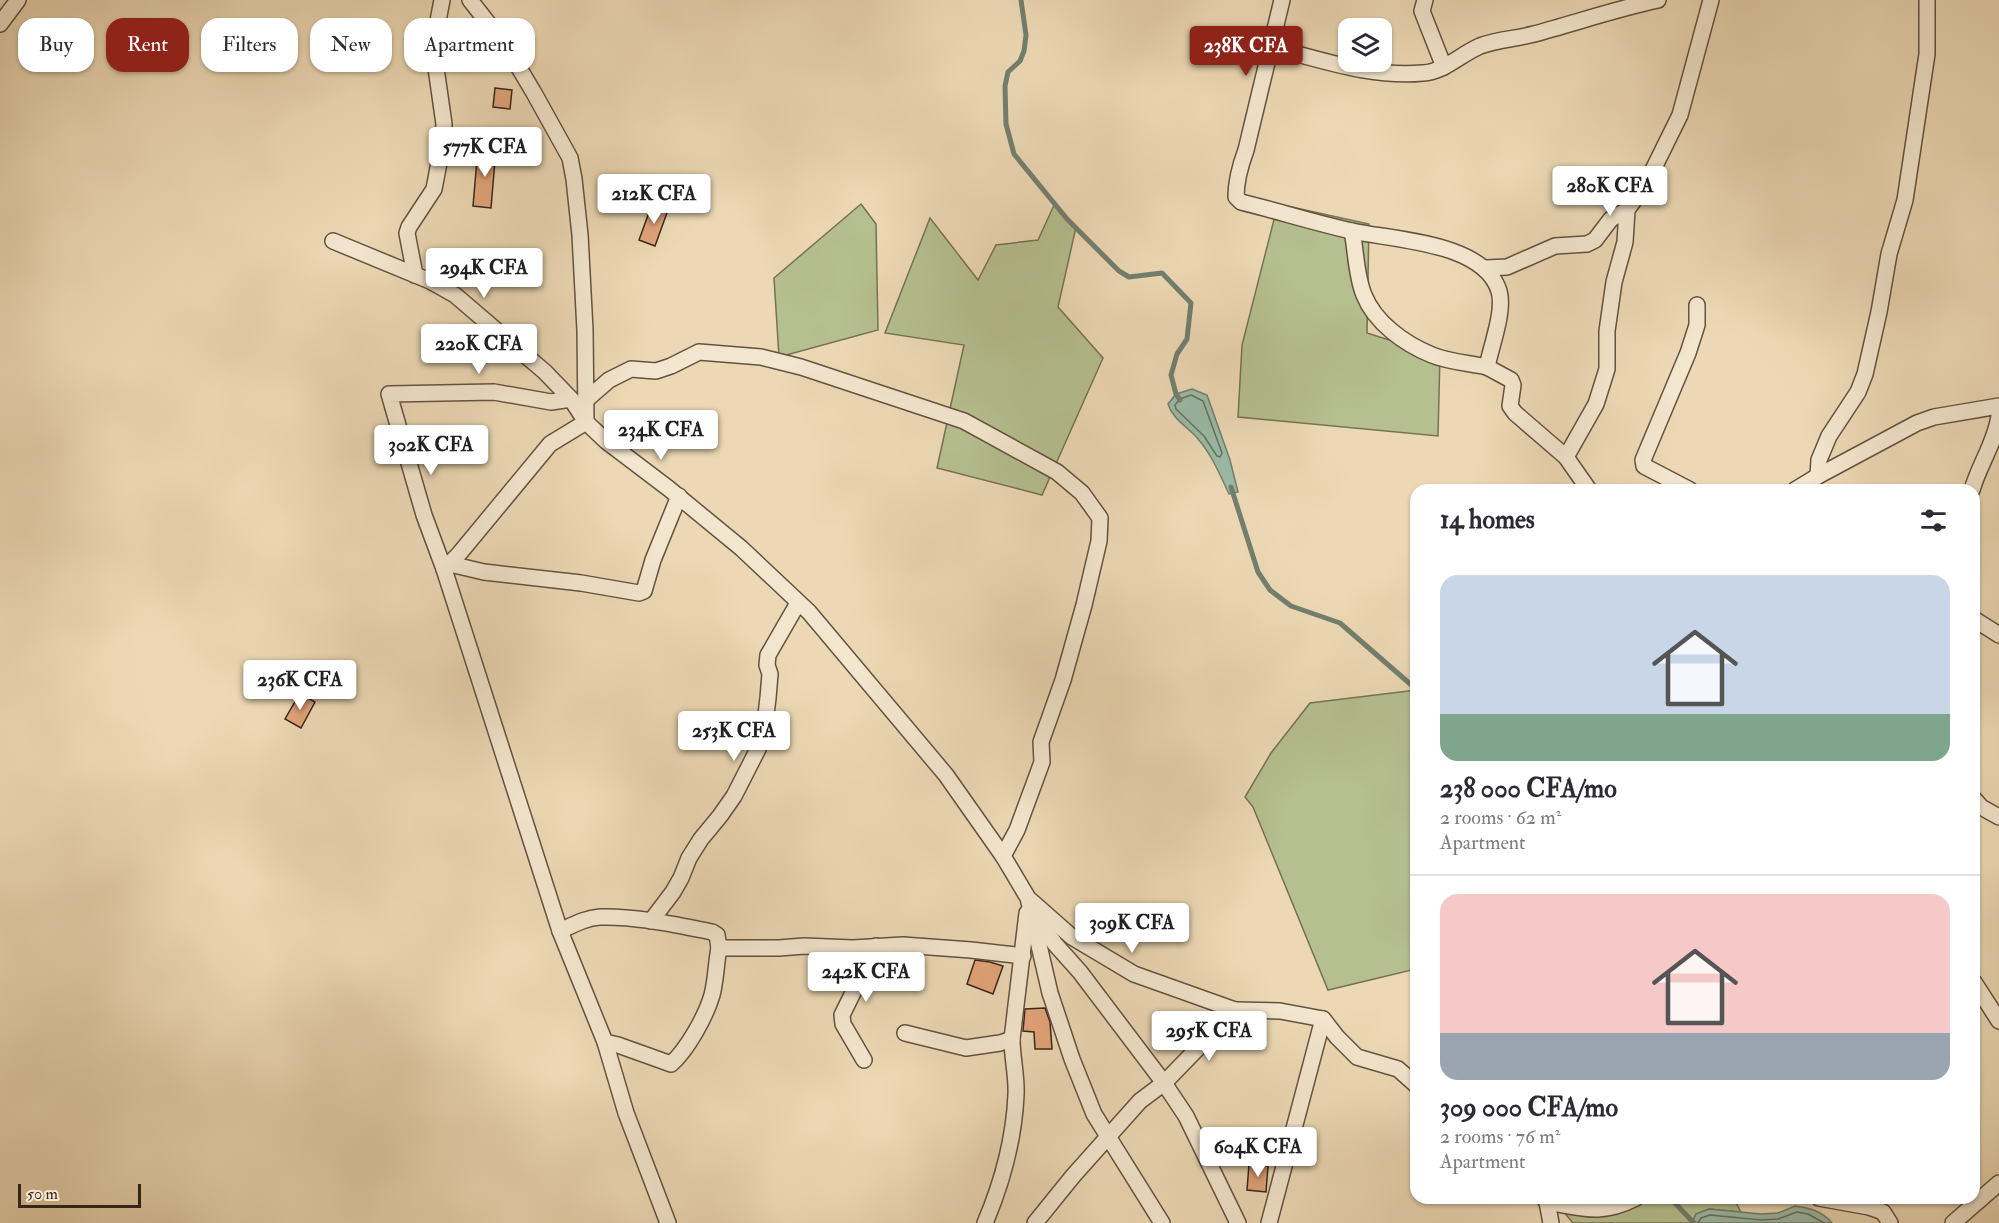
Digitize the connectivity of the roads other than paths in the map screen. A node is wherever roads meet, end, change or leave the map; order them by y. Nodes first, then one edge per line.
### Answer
1 (18, 0) edge
2 (442, 0) edge
3 (470, 0) edge
4 (1282, 0) edge
5 (1425, 0) edge
6 (1658, 0) edge
7 (1705, 0) edge
8 (1711, 0) edge
9 (1927, 0) edge
10 (0, 24) edge
11 (1270, 47) junction
12 (1444, 67) junction
13 (1627, 210) junction
14 (1352, 231) junction
15 (333, 241) dead end
16 (1486, 268) junction
17 (416, 275) junction
18 (1697, 305) dead end
19 (1487, 367) junction
20 (579, 399) junction
21 (1999, 406) edge
22 (1999, 416) edge
23 (585, 422) junction
24 (1566, 457) junction
25 (1818, 476) junction
26 (1585, 484) edge
27 (1678, 484) edge
28 (1805, 484) edge
29 (1974, 484) edge
30 (679, 496) junction
31 (447, 566) junction
32 (798, 603) junction
33 (1980, 623) edge
34 (1999, 635) edge
35 (1003, 856) junction
36 (1028, 898) junction
37 (1032, 913) junction
38 (651, 921) junction
39 (560, 931) junction
40 (876, 946) junction
41 (719, 948) junction
42 (1023, 956) junction
43 (1980, 988) edge
44 (1992, 1001) edge
45 (1235, 1010) junction
46 (1323, 1019) junction
47 (1999, 1021) edge
48 (905, 1033) dead end
49 (1012, 1039) junction
50 (605, 1042) junction
51 (864, 1060) dead end
52 (1410, 1080) edge
53 (1164, 1083) junction
54 (1108, 1136) junction
55 (1999, 1183) edge
56 (1980, 1200) edge
57 (1546, 1204) edge
58 (1569, 1204) edge
59 (1624, 1204) edge
60 (1852, 1204) edge
61 (1975, 1204) edge
62 (668, 1223) edge
63 (985, 1223) edge
64 (1035, 1223) edge
65 (1162, 1223) edge
66 (1238, 1223) edge
67 (1269, 1223) edge
68 (1551, 1223) edge
69 (1890, 1223) edge
70 (1953, 1223) edge

1 - 10 street
2 - 17 street
3 - 20 street
4 - 11 street
5 - 12 street
6 - 12 street
7 - 8 street
8 - 13 street
9 - 25 street
11 - 12 street
11 - 14 street
13 - 16 street
13 - 24 street
14 - 16 street
14 - 19 street
15 - 17 street
16 - 19 street
17 - 20 street
18 - 27 street
19 - 24 street
20 - 23 street
20 - 31 street
20 - 35 street
21 - 25 street
22 - 29 street
23 - 30 street
23 - 31 street
24 - 26 street
25 - 28 street
30 - 31 street
30 - 32 street
31 - 39 street
32 - 35 street
32 - 38 street
33 - 34 street
35 - 36 street
36 - 37 street
36 - 42 street
36 - 45 street
37 - 53 street
37 - 54 street
38 - 39 street
38 - 41 street
39 - 50 street
40 - 41 street
40 - 42 street
40 - 51 street
41 - 50 street
42 - 49 street
43 - 44 street
44 - 47 street
45 - 46 street
45 - 53 street
46 - 52 street
46 - 67 street
48 - 49 street
49 - 63 street
50 - 62 street
53 - 54 street
53 - 66 street
54 - 64 street
54 - 65 street
55 - 56 street
57 - 68 street
58 - 59 street
60 - 69 street
61 - 70 street

